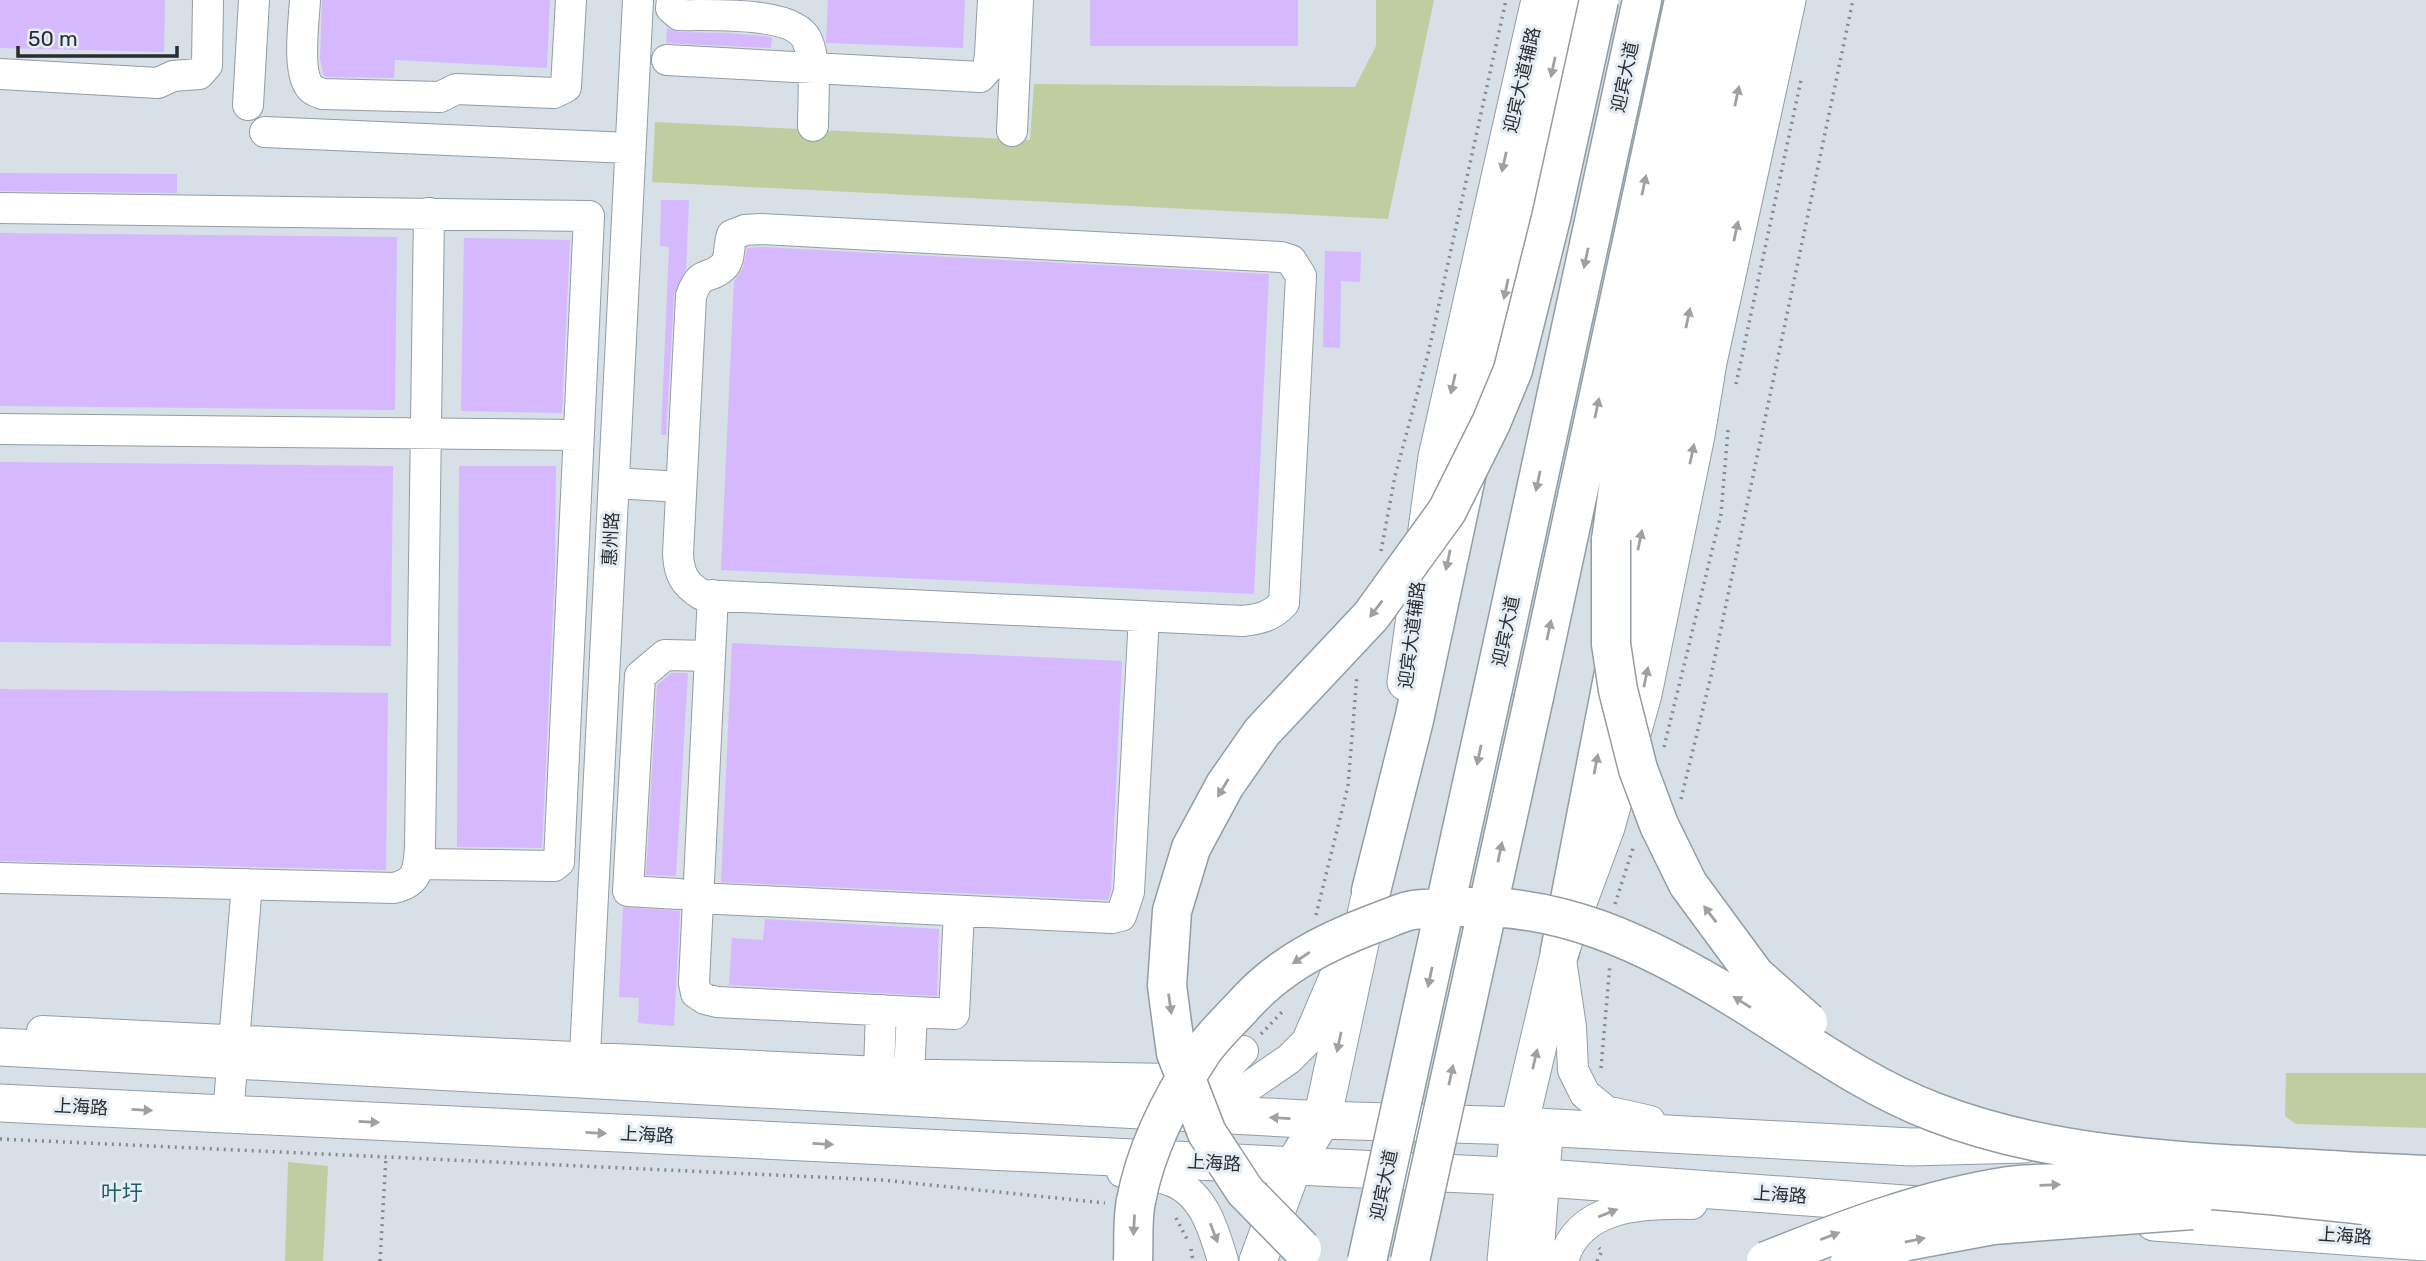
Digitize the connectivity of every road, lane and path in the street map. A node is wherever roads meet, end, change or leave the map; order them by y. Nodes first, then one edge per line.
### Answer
1 (208, 0) edge
2 (254, 0) edge
3 (305, 0) edge
4 (570, 0) edge
5 (638, 0) edge
6 (672, 0) edge
7 (993, 0) edge
8 (1018, 0) edge
9 (1540, 0) edge
10 (1568, 0) edge
11 (1599, 0) edge
12 (1642, 0) edge
13 (1684, 0) edge
14 (1723, 0) edge
15 (1758, 0) edge
16 (1787, 0) edge
17 (1853, 0) edge
18 (667, 60) dead end
19 (813, 68) junction
20 (0, 74) edge
21 (1801, 80) dead end
22 (440, 97) junction
23 (248, 105) dead end
24 (813, 126) dead end
25 (1012, 131) dead end
26 (265, 132) dead end
27 (439, 140) junction
28 (630, 148) junction
29 (0, 208) edge
30 (429, 213) junction
31 (1735, 386) dead end
32 (1728, 425) dead end
33 (0, 429) edge
34 (426, 433) junction
35 (579, 435) junction
36 (614, 483) junction
37 (681, 487) junction
38 (713, 595) junction
39 (1144, 616) junction
40 (710, 656) junction
41 (1662, 755) dead end
42 (1679, 808) dead end
43 (1635, 844) dead end
44 (419, 864) junction
45 (0, 878) edge
46 (247, 884) junction
47 (1371, 891) junction
48 (689, 896) junction
49 (1615, 907) dead end
50 (959, 911) junction
51 (1560, 951) junction
52 (1610, 961) dead end
53 (881, 1010) junction
54 (912, 1012) junction
55 (7, 1042) edge
56 (233, 1050) junction
57 (1243, 1051) dead end
58 (584, 1068) junction
59 (879, 1072) junction
60 (908, 1085) junction
61 (1589, 1097) junction
62 (13, 1104) edge
63 (228, 1115) junction
64 (1322, 1120) junction
65 (1534, 1127) junction
66 (0, 1139) edge
67 (1911, 1147) junction
68 (906, 1148) junction
69 (386, 1157) junction
70 (2426, 1160) edge
71 (1293, 1166) junction
72 (2426, 1175) edge
73 (1530, 1177) junction
74 (2363, 1188) junction
75 (1106, 1203) dead end
76 (1951, 1208) junction
77 (2426, 1209) edge
78 (1169, 1214) dead end
79 (1176, 1218) dead end
80 (1583, 1230) junction
81 (2426, 1242) edge
82 (380, 1261) edge
83 (1133, 1261) edge
84 (1223, 1261) edge
85 (1258, 1261) edge
86 (1319, 1261) edge
87 (1367, 1261) edge
88 (1410, 1261) edge
89 (1506, 1261) edge
90 (1538, 1261) edge
91 (1563, 1261) edge
92 (1597, 1261) edge
93 (1766, 1261) edge
94 (1850, 1261) edge

1 - 20 street
2 - 23 street
3 - 22 street
4 - 22 street
5 - 28 street, 惠州路
6 - 19 street
7 - 19 street
8 - 25 street
9 -> 47 main road, 迎宾大道辅路
10 -> 47 highway
11 -> 86 highway, bridge
12 -> 87 highway, 迎宾大道, bridge
88 -> 13 highway, bridge
74 -> 14 highway, bridge
51 -> 15 highway
51 -> 16 main road
17 - 42 path
18 - 19 street
19 - 24 street
21 - 31 path
22 - 27 street
26 - 27 street
27 - 28 street
28 - 36 street, 惠州路
29 - 30 street
30 - 34 street
30 - 35 street
32 - 41 path
33 - 34 street
34 - 35 street
34 - 44 street
35 - 44 street
36 - 37 street
36 - 58 street, 惠州路
37 - 38 street
37 - 39 street
38 - 39 street
38 - 40 street
39 - 50 street
40 - 48 street
40 - 48 street
43 - 49 path
44 - 46 street
45 - 46 street
46 - 56 street
47 - 60 street
47 -> 64 main road, 迎宾大道辅路
48 - 50 street
48 - 53 street
50 - 54 street
51 - 61 street
65 -> 51 main road
52 - 61 path
53 - 54 street
53 - 59 street
54 - 60 street
55 - 56 main road
55 - 62 main road
56 - 58 main road
56 - 63 street
57 - 60 street
58 - 59 street
58 - 60 main road
59 - 60 street
64 -> 60 main road
61 - 67 street
62 -> 63 main road, 上海路
63 -> 68 main road, 上海路
64 - 65 main road
64 - 71 main road, 迎宾大道辅路
65 - 67 main road
65 - 73 main road
66 - 69 path
67 - 70 main road
68 - 71 main road, 上海路
68 -> 84 street
69 - 75 path
69 - 82 path
71 - 73 main road, 上海路
71 - 85 main road, 迎宾大道辅路
72 - 74 highway
73 - 76 main road, 上海路
73 - 89 main road
73 - 90 street
74 - 77 highway, 上海路
74 -> 83 highway, bridge
93 -> 74 highway, bridge
94 -> 74 highway, bridge
80 -> 76 street
76 - 81 main road, 上海路
78 - 79 path
80 - 91 street
80 - 92 path

